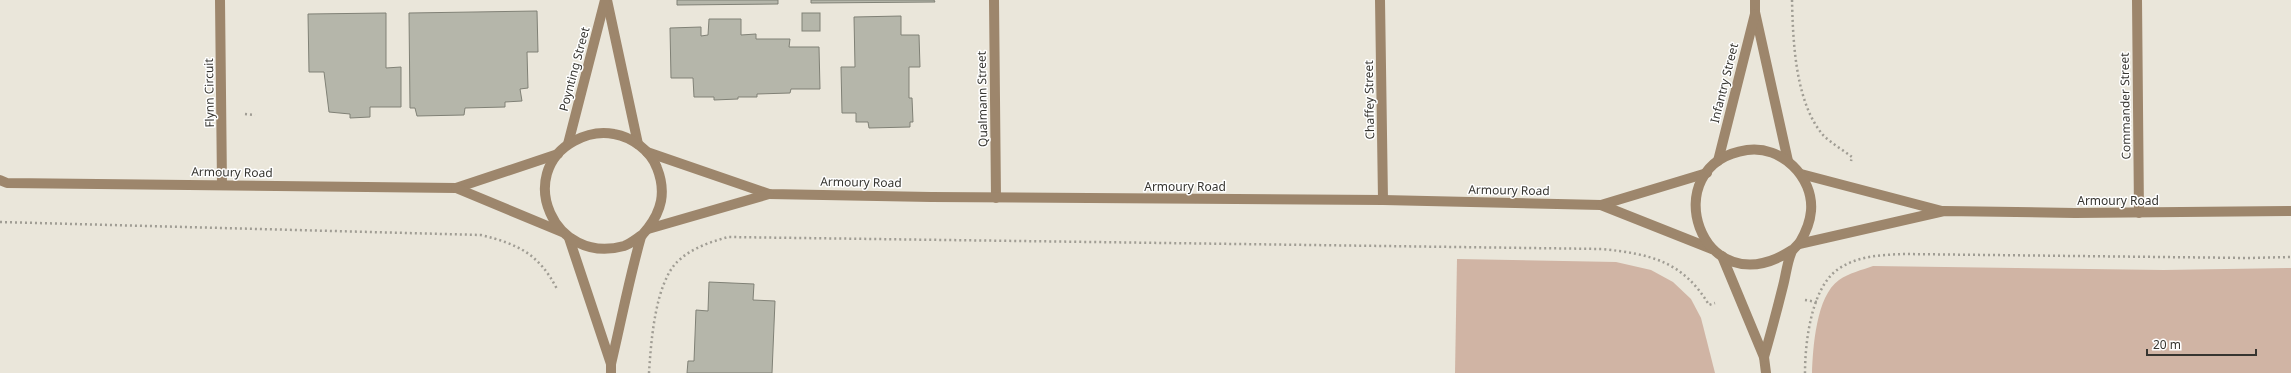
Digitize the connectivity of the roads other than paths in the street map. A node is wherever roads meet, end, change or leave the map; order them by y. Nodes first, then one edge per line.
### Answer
1 (220, 0) edge
2 (606, 0) edge
3 (994, 0) edge
4 (1380, 0) edge
5 (1755, 0) edge
6 (2137, 0) edge
7 (1755, 12) junction
8 (568, 144) junction
9 (638, 144) junction
10 (648, 152) junction
11 (558, 154) junction
12 (1718, 161) junction
13 (1788, 161) junction
14 (1707, 173) junction
15 (1801, 174) junction
16 (2, 183) edge
17 (222, 185) junction
18 (456, 188) junction
19 (769, 194) junction
20 (996, 198) junction
21 (1383, 200) junction
22 (1601, 206) junction
23 (1944, 211) junction
24 (2291, 211) edge
25 (2138, 213) junction
26 (645, 232) junction
27 (566, 235) junction
28 (1795, 247) junction
29 (1713, 250) junction
30 (1722, 256) junction
31 (1764, 357) junction
32 (611, 368) edge
33 (1766, 373) edge

1 - 17 street, Flynn Circuit
2 - 8 street, Poynting Street
2 - 9 street, Poynting Street
3 - 20 street, Qualmann Street
4 - 21 street, Chaffey Street
5 - 7 street, Infantry Street
6 - 25 street, Commander Street
7 - 12 street, Infantry Street
7 - 13 street, Infantry Street
8 - 9 street
8 - 11 street
9 - 10 street
10 - 19 street, Armoury Road
10 - 26 street
11 - 18 street, Armoury Road
11 - 27 street
12 - 13 street
12 - 14 street
13 - 15 street
14 - 22 street, Armoury Road
14 - 29 street
15 - 23 street, Armoury Road
15 - 28 street
16 - 17 street, Armoury Road
17 - 18 street, Armoury Road
18 - 27 street, Armoury Road
19 - 20 street, Armoury Road
19 - 26 street, Armoury Road
20 - 21 street, Armoury Road
21 - 22 street, Armoury Road
22 - 29 street, Armoury Road
23 - 25 street, Armoury Road
23 - 28 street, Armoury Road
24 - 25 street, Armoury Road
26 - 27 street
26 - 32 street
27 - 32 street
28 - 30 street
28 - 31 street
29 - 30 street
30 - 31 street
31 - 33 street

